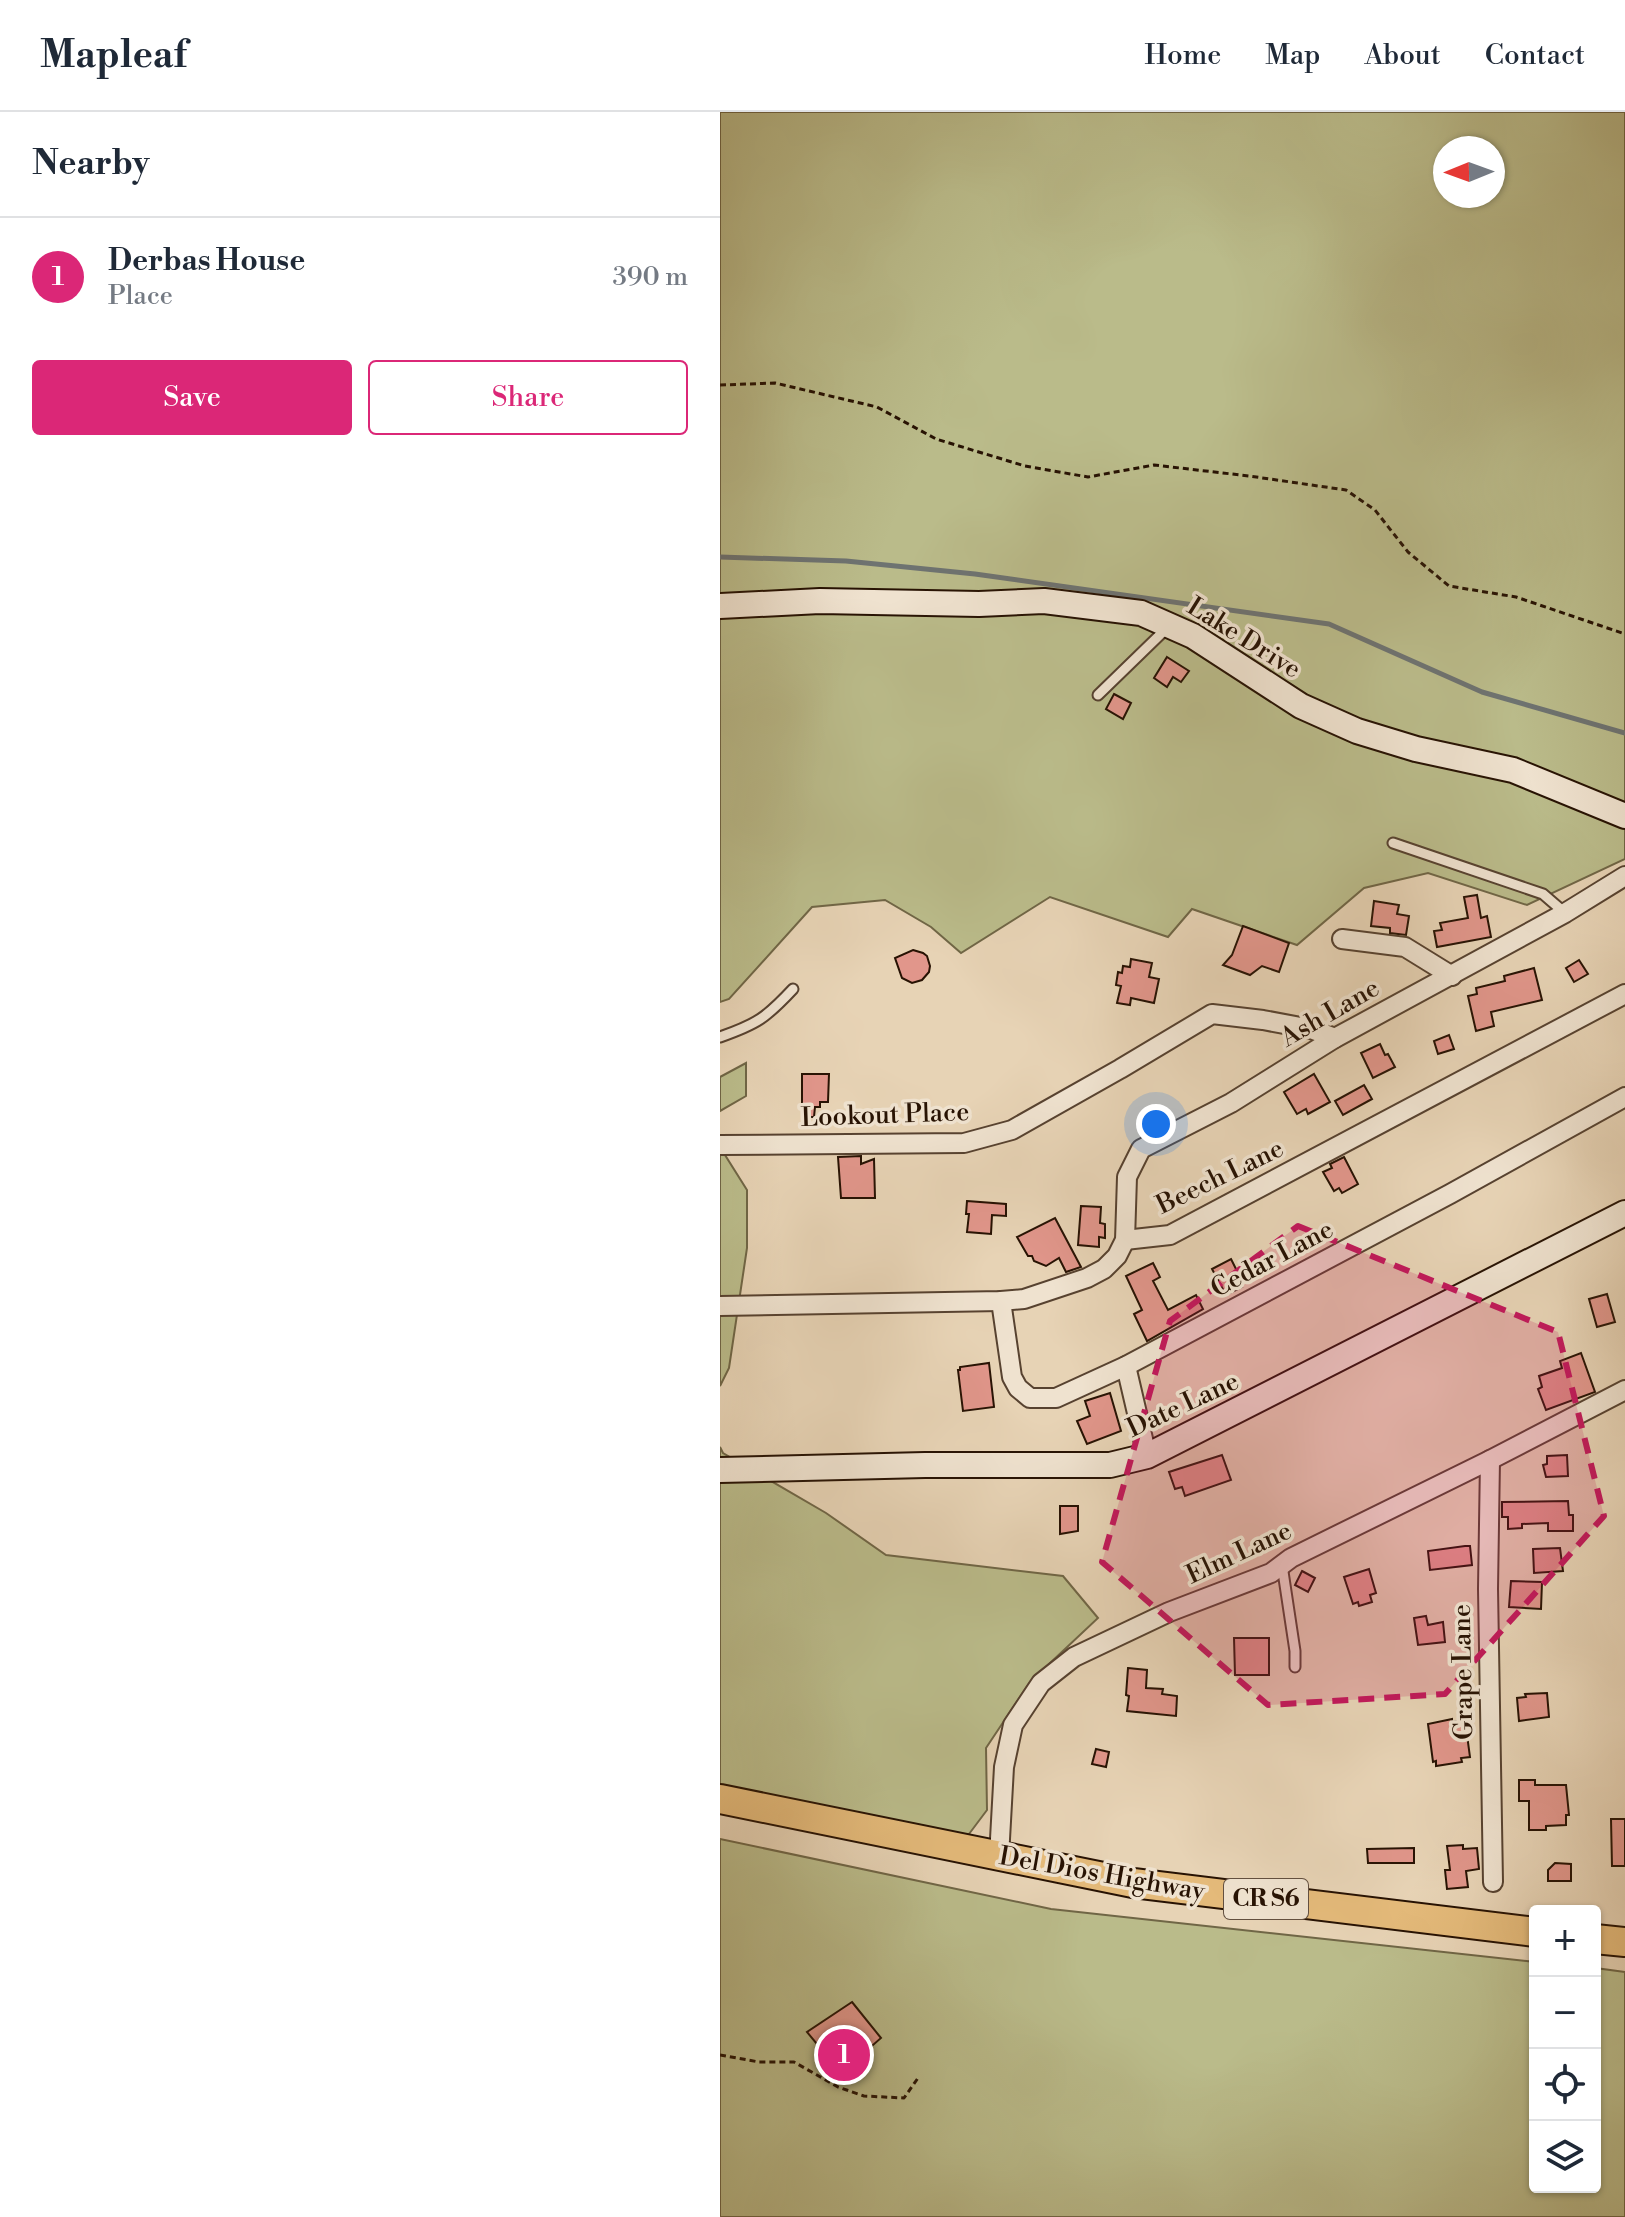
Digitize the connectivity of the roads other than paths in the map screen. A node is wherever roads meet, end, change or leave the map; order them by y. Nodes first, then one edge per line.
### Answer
1 (720, 606) edge
2 (1171, 625) junction
3 (1098, 695) dead end
4 (1625, 816) edge
5 (1393, 843) dead end
6 (1625, 876) edge
7 (1565, 913) junction
8 (1342, 939) dead end
9 (1452, 976) junction
10 (793, 989) dead end
11 (1625, 994) edge
12 (720, 1037) edge
13 (1335, 1038) junction
14 (1625, 1097) edge
15 (720, 1145) edge
16 (1625, 1213) edge
17 (1125, 1240) junction
18 (1001, 1301) junction
19 (720, 1306) edge
20 (1126, 1366) junction
21 (1625, 1390) edge
22 (1147, 1456) junction
23 (1490, 1460) junction
24 (720, 1470) edge
25 (1282, 1565) junction
26 (1295, 1667) dead end
27 (720, 1799) edge
28 (999, 1857) junction
29 (1493, 1882) dead end
30 (1529, 1931) edge
31 (1601, 1940) edge
32 (1625, 1942) edge

1 - 2 street, Lake Drive
2 - 3 lane
2 - 4 street, Lake Drive
5 - 7 lane
6 - 7 street, Ash Lane
7 - 9 street, Ash Lane
8 - 9 street
9 - 13 street, Ash Lane
10 - 12 lane
11 - 17 street, Beech Lane
13 - 15 street, Lookout Place
13 - 17 street, Ash Lane
14 - 20 street, Cedar Lane
16 - 22 street, Date Lane
17 - 18 street
18 - 19 street
18 - 20 street, Cedar Lane
20 - 22 street
21 - 23 street, Elm Lane
22 - 24 street, Date Lane
23 - 25 street, Elm Lane
23 - 29 street, Grape Lane
25 - 26 lane
25 - 28 street, Elm Lane
27 - 28 main road, Del Dios Highway / CR S6
28 - 30 main road, Del Dios Highway / CR S6
31 - 32 main road

